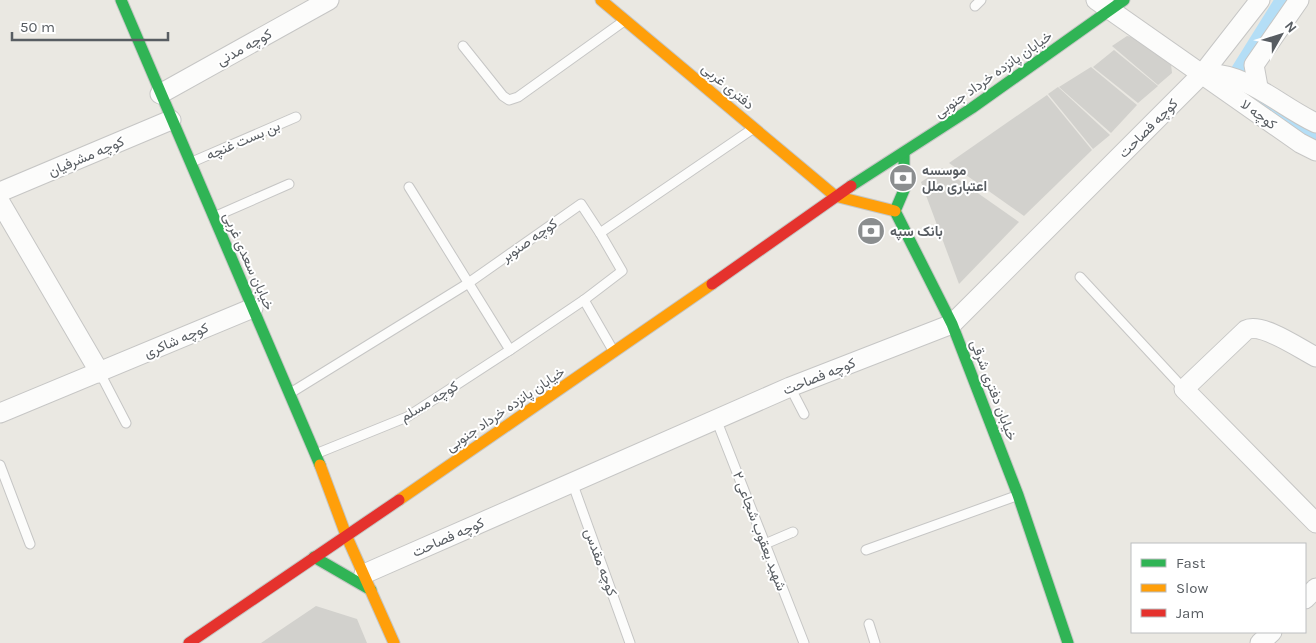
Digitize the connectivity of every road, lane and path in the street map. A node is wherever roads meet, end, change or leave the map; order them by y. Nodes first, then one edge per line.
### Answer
1 (121, 0) edge
2 (328, 0) edge
3 (601, 0) edge
4 (1260, 0) edge
5 (1299, 0) edge
6 (1110, 3) edge
7 (626, 20) junction
8 (463, 46) dead end
9 (1212, 74) junction
10 (1258, 86) junction
11 (160, 94) junction
12 (296, 118) dead end
13 (171, 120) junction
14 (1316, 123) edge
15 (754, 128) junction
16 (1316, 151) edge
17 (904, 154) junction
18 (190, 163) junction
19 (290, 184) dead end
20 (409, 187) dead end
21 (0, 192) edge
22 (836, 196) junction
23 (0, 202) edge
24 (895, 211) junction
25 (213, 217) junction
26 (600, 233) junction
27 (1080, 276) dead end
28 (467, 284) junction
29 (584, 300) junction
30 (253, 308) junction
31 (952, 324) junction
32 (510, 350) junction
33 (614, 353) junction
34 (1316, 357) edge
35 (100, 373) junction
36 (790, 387) junction
37 (1184, 389) junction
38 (290, 394) junction
39 (0, 413) edge
40 (804, 414) dead end
41 (716, 419) junction
42 (126, 423) dead end
43 (316, 454) junction
44 (0, 466) edge
45 (572, 482) junction
46 (1018, 495) junction
47 (1316, 523) edge
48 (793, 532) dead end
49 (346, 535) junction
50 (30, 544) dead end
51 (765, 544) junction
52 (866, 550) dead end
53 (314, 557) junction
54 (367, 582) junction
55 (1316, 588) edge
56 (1306, 598) edge
57 (869, 624) dead end
58 (1271, 633) edge
59 (189, 643) edge
60 (394, 643) edge
61 (630, 643) edge
62 (804, 643) edge
63 (875, 643) edge
64 (1068, 643) edge
65 (1260, 643) edge

1 - 11 street, خیابان سعدی غربی
2 - 11 street, کوچه مدنی
3 - 7 street, دفتری غربی
4 - 9 street, کوچه فصاحت
5 - 10 street
6 - 9 street
6 - 17 street, خیابان پانزده خرداد جنوبی
7 - 8 lane
7 - 15 street, دفتری غربی
9 - 10 street
9 - 16 street, کوچه لا
9 - 31 street, کوچه فصاحت
10 - 14 street
11 - 13 street, خیابان سعدی غربی
12 - 18 lane, بن بست غنچه
13 - 18 street, خیابان سعدی غربی
13 - 21 street, کوچه مشرفیان
15 - 22 street, دفتری غربی
15 - 26 lane
17 - 22 street, خیابان پانزده خرداد جنوبی
17 - 24 street
18 - 25 street, خیابان سعدی غربی
19 - 25 lane
20 - 28 lane
22 - 24 street
22 - 33 street, خیابان پانزده خرداد جنوبی
23 - 35 street
24 - 31 street, خیابان دفتری شرقی
25 - 30 street, خیابان سعدی غربی
26 - 28 lane, کوچه صنوبر
26 - 29 lane, کوچه مسلم
27 - 37 lane
28 - 32 lane
28 - 38 lane, کوچه صنوبر
29 - 32 lane, کوچه مسلم
29 - 33 lane
30 - 35 street, کوچه شاکری
30 - 38 street, خیابان سعدی غربی
31 - 36 street, کوچه فصاحت
31 - 46 street, خیابان دفتری شرقی
32 - 43 lane, کوچه مسلم
33 - 49 street, خیابان پانزده خرداد جنوبی
34 - 37 street
35 - 39 street, کوچه شاکری
35 - 42 lane
36 - 40 lane
36 - 41 street, کوچه فصاحت
37 - 47 street
38 - 43 street, خیابان سعدی غربی
41 - 45 street, کوچه فصاحت
41 - 51 lane, شهید یعقوب شجاعی ۲
43 - 49 street, خیابان سعدی غربی
44 - 50 lane
45 - 54 street, کوچه فصاحت
45 - 61 lane, کوچه مقدس
46 - 52 lane
46 - 64 street, خیابان دفتری شرقی
48 - 51 lane
49 - 53 street, خیابان پانزده خرداد جنوبی
49 - 54 street, خیابان سعدی غربی
51 - 62 lane, شهید یعقوب شجاعی ۲
53 - 54 street
53 - 59 street, خیابان پانزده خرداد جنوبی
54 - 60 street, خیابان سعدی غربی
55 - 56 street
57 - 63 lane
58 - 65 street

